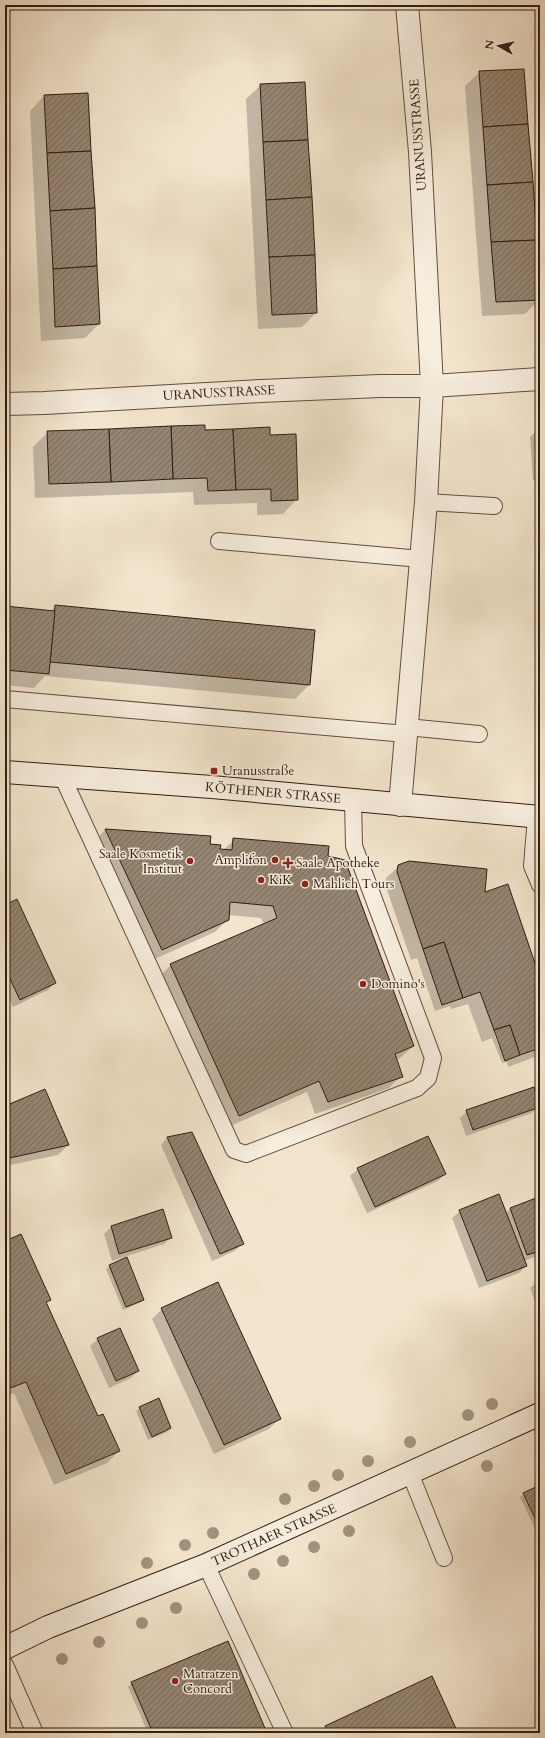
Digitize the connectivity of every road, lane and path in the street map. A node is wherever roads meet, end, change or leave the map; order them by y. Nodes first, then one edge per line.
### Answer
1 (407, 5) edge
2 (540, 379) edge
3 (432, 386) junction
4 (5, 404) edge
5 (426, 502) junction
6 (494, 506) dead end
7 (219, 541) dead end
8 (421, 559) junction
9 (5, 699) edge
10 (406, 730) junction
11 (479, 734) dead end
12 (5, 772) edge
13 (62, 776) junction
14 (353, 800) junction
15 (400, 805) junction
16 (538, 817) edge
17 (540, 885) edge
18 (540, 1414) edge
19 (410, 1473) junction
20 (444, 1558) dead end
21 (206, 1565) junction
22 (5, 1648) edge
23 (5, 1665) edge
24 (35, 1733) edge
25 (285, 1733) edge

1 - 3 street, URANUSSTRASSE
2 - 3 street, URANUSSTRASSE
3 - 4 street, URANUSSTRASSE
3 - 5 street, URANUSSTRASSE
5 - 6 lane
5 - 8 street, URANUSSTRASSE
7 - 8 lane
8 - 10 street, URANUSSTRASSE
9 - 10 lane
10 - 11 lane
10 - 15 street, URANUSSTRASSE
12 - 13 street, KÖTHENER STRASSE
13 - 14 street, KÖTHENER STRASSE
13 - 14 lane
14 - 15 street, KÖTHENER STRASSE
15 - 16 street, KÖTHENER STRASSE
16 - 17 lane
18 - 19 street, TROTHAER STRASSE
19 - 20 lane
19 - 21 street, TROTHAER STRASSE
21 - 22 street, TROTHAER STRASSE
21 - 25 lane
23 - 24 lane

